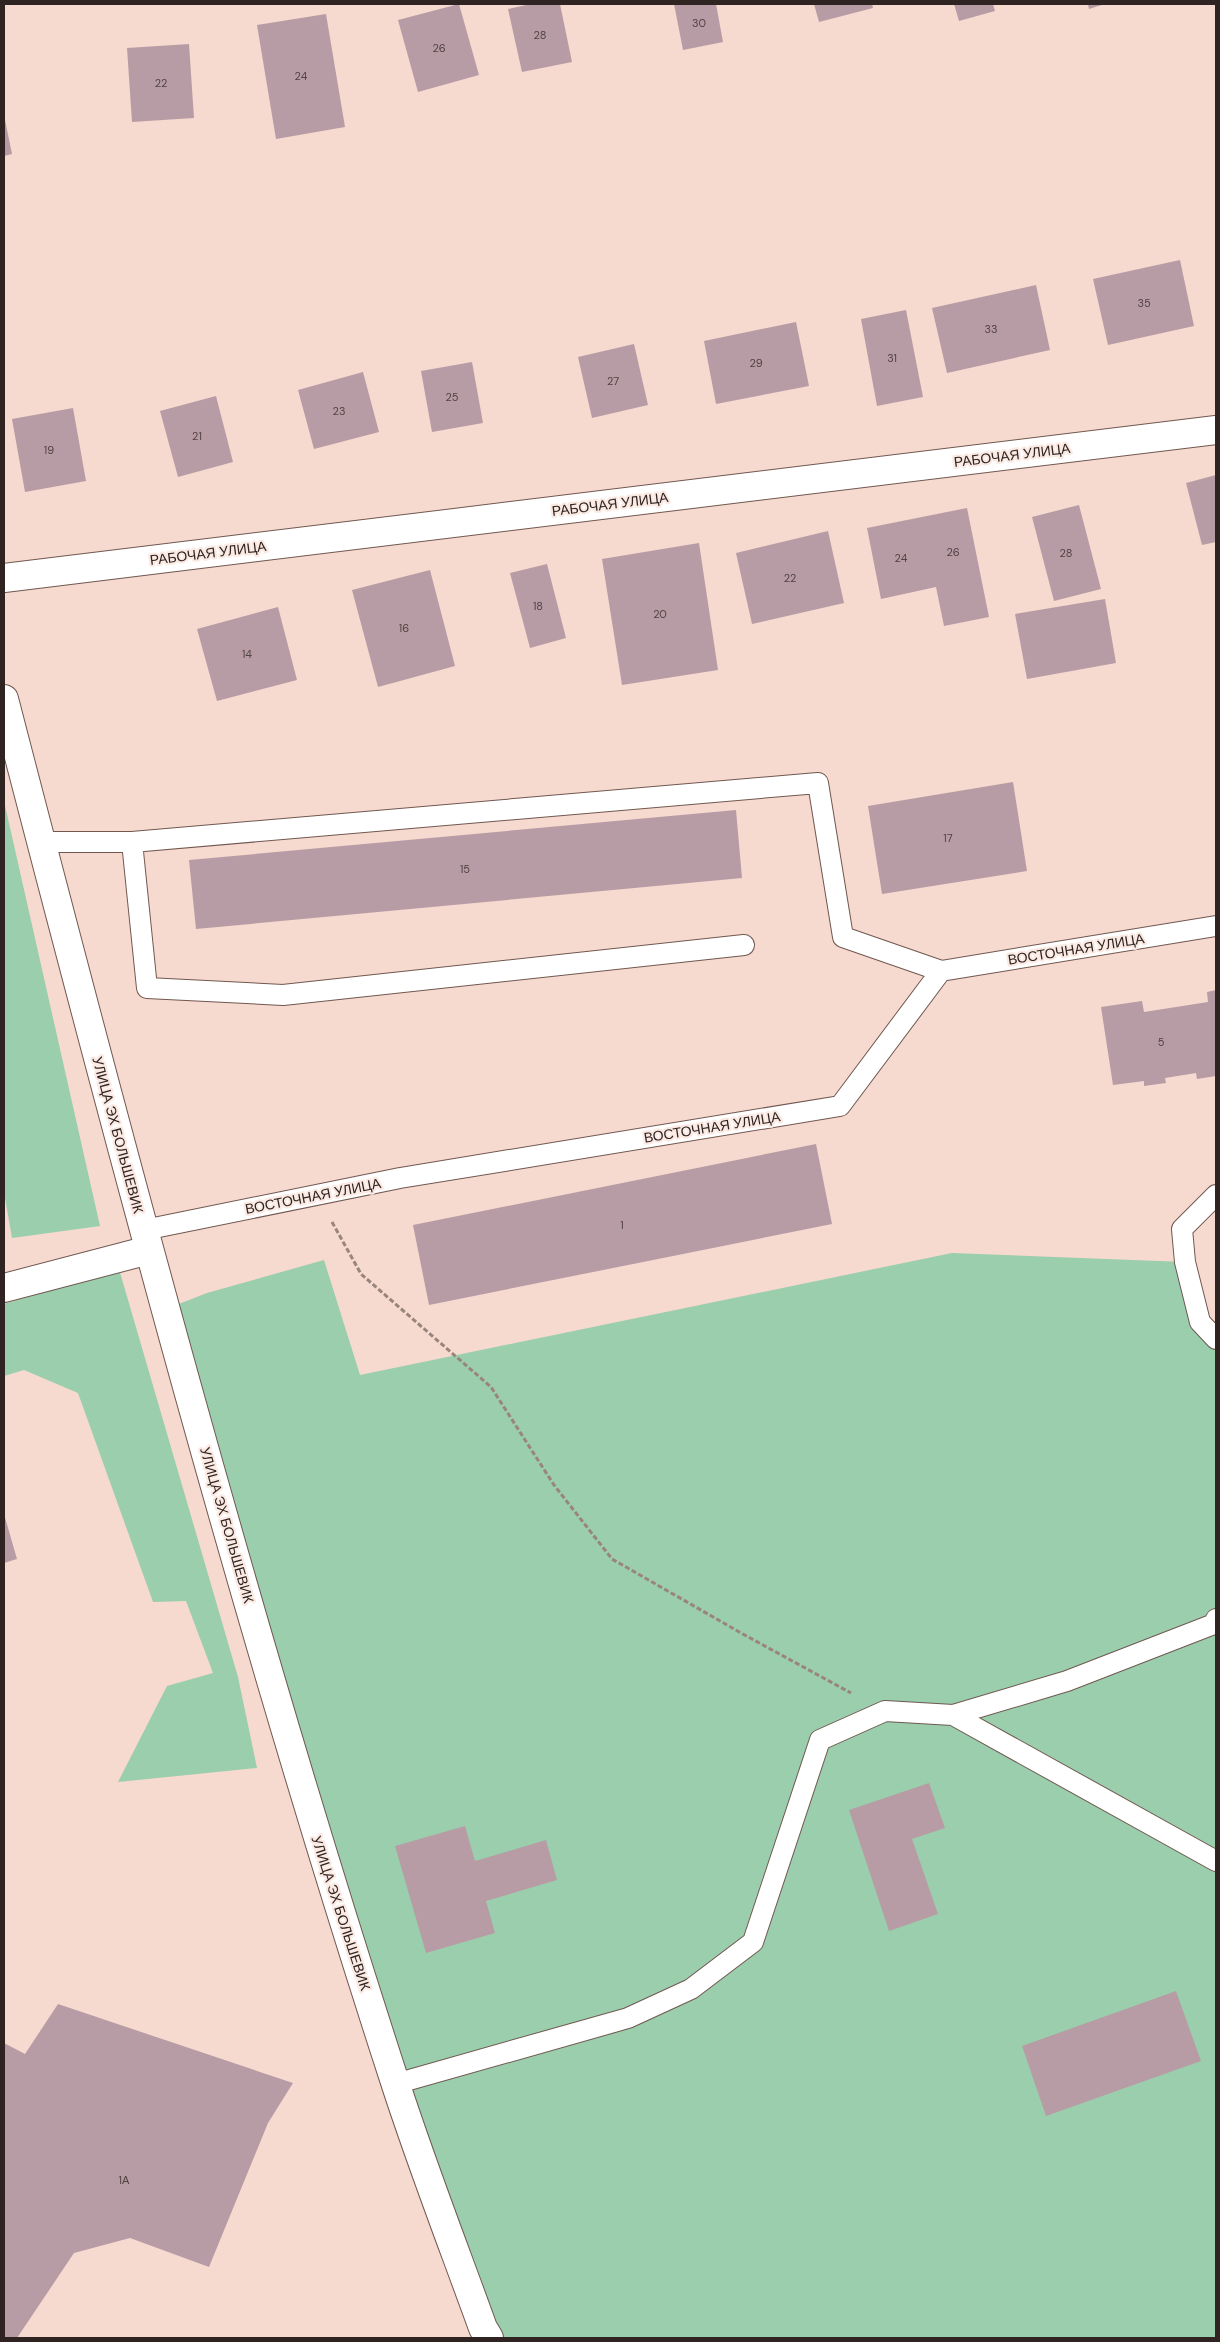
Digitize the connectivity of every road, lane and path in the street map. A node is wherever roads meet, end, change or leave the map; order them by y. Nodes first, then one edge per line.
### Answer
1 (1216, 430) edge
2 (4, 578) edge
3 (4, 699) edge
4 (41, 842) junction
5 (132, 842) junction
6 (1216, 926) edge
7 (744, 945) dead end
8 (941, 971) junction
9 (322, 1194) junction
10 (1216, 1195) edge
11 (147, 1240) junction
12 (4, 1288) edge
13 (1216, 1339) edge
14 (1216, 1619) edge
15 (885, 1711) junction
16 (953, 1715) junction
17 (1216, 1861) edge
18 (395, 2084) junction
19 (482, 2335) edge

1 - 2 street, РАБОЧАЯ УЛИЦА
3 - 4 street, УЛИЦА ЭХ БОЛЬШЕВИК
4 - 5 lane
4 - 11 street, УЛИЦА ЭХ БОЛЬШЕВИК
5 - 7 lane
5 - 8 lane
6 - 8 lane, ВОСТОЧНАЯ УЛИЦА
8 - 9 lane, ВОСТОЧНАЯ УЛИЦА
9 - 11 lane, ВОСТОЧНАЯ УЛИЦА
9 - 15 path
10 - 13 lane
11 - 12 street, ВОСТОЧНАЯ УЛИЦА
11 - 18 street, УЛИЦА ЭХ БОЛЬШЕВИК
14 - 16 lane
15 - 16 lane
15 - 18 lane
16 - 17 lane
18 - 19 street, УЛИЦА ЭХ БОЛЬШЕВИК

